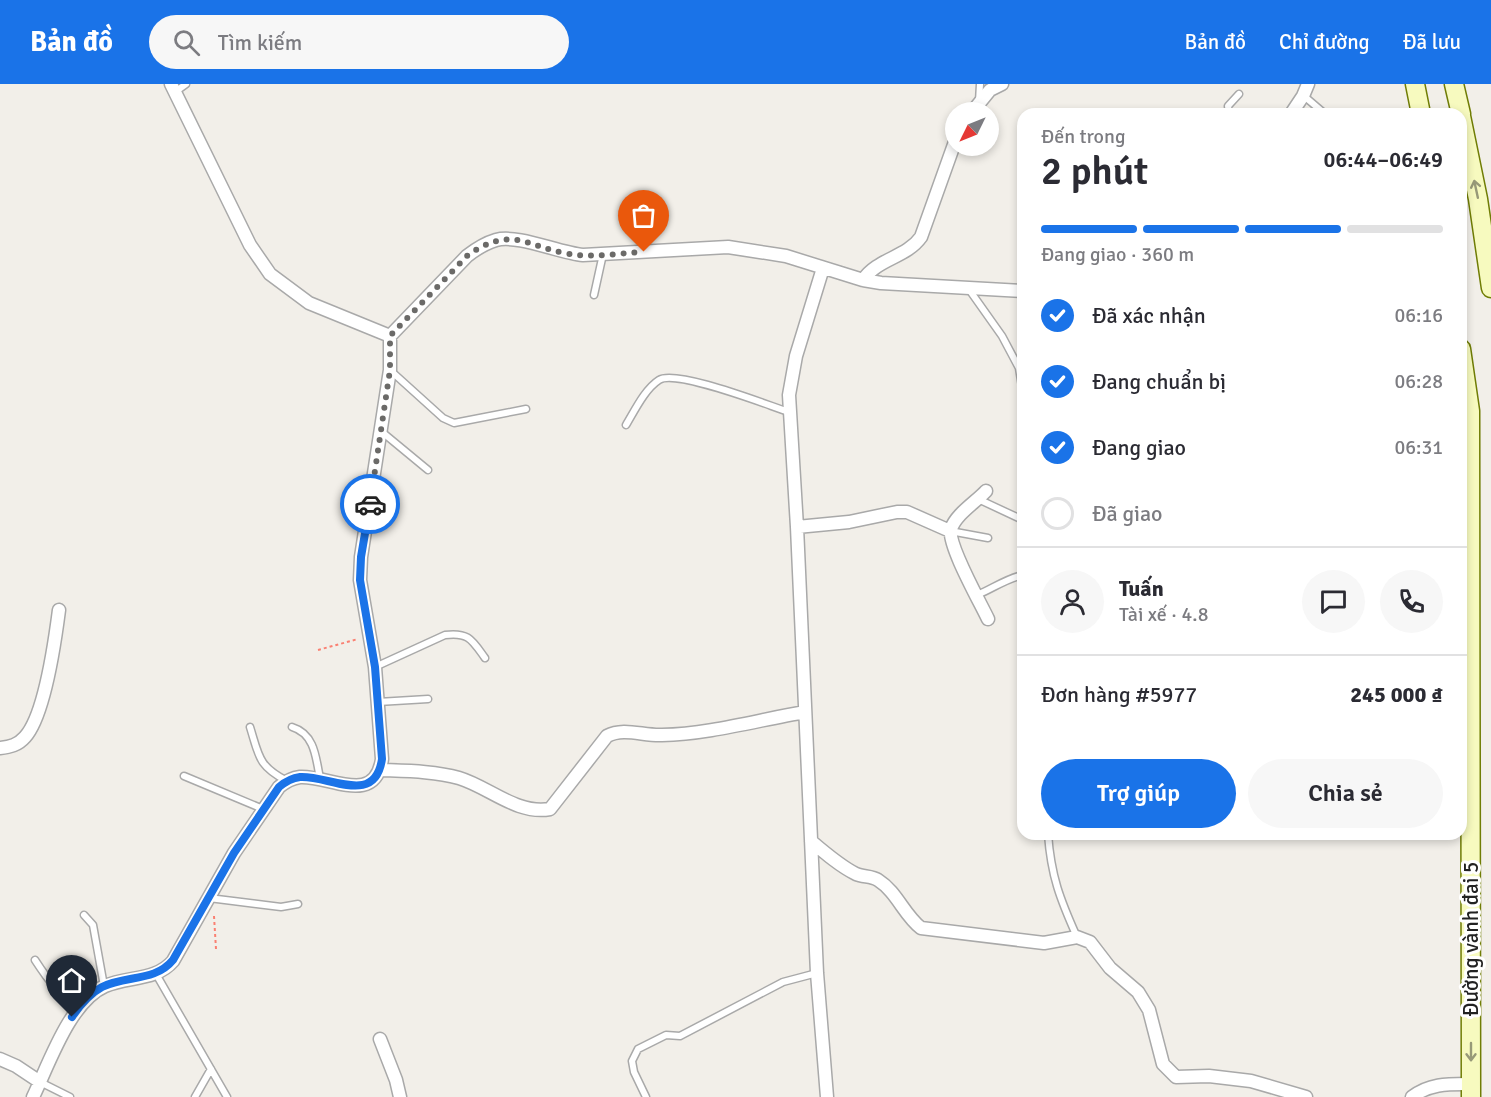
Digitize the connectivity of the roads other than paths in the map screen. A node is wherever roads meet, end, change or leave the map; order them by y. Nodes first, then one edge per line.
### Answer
1 (186, 84) edge
2 (980, 84) edge
3 (1002, 84) edge
4 (1415, 84) edge
5 (1454, 84) edge
6 (173, 88) edge
7 (1305, 90) edge
8 (1239, 94) dead end
9 (976, 102) edge
10 (980, 102) edge
11 (1228, 108) edge
12 (1294, 108) edge
13 (1320, 108) edge
14 (1420, 108) edge
15 (1459, 108) edge
16 (1467, 145) edge
17 (950, 156) edge
18 (603, 254) junction
19 (823, 268) junction
20 (863, 279) junction
21 (968, 288) junction
22 (1491, 288) edge
23 (1017, 291) edge
24 (594, 295) dead end
25 (390, 336) junction
26 (1017, 364) edge
27 (390, 370) junction
28 (1467, 390) edge
29 (525, 409) dead end
30 (790, 412) junction
31 (626, 425) dead end
32 (381, 432) junction
33 (1467, 448) edge
34 (428, 470) dead end
35 (982, 495) joint
36 (1017, 516) edge
37 (797, 526) junction
38 (950, 531) junction
39 (988, 538) dead end
40 (1017, 576) edge
41 (977, 595) junction
42 (59, 610) dead end
43 (988, 619) dead end
44 (484, 658) dead end
45 (375, 667) junction
46 (428, 699) dead end
47 (378, 702) junction
48 (805, 712) junction
49 (250, 727) dead end
50 (292, 727) dead end
51 (0, 748) edge
52 (380, 770) junction
53 (184, 776) dead end
54 (320, 780) junction
55 (288, 781) junction
56 (264, 809) junction
57 (1467, 809) edge
58 (1048, 840) edge
59 (811, 841) junction
60 (211, 898) junction
61 (298, 904) dead end
62 (84, 915) dead end
63 (1077, 937) junction
64 (36, 960) dead end
65 (817, 973) junction
66 (156, 974) junction
67 (104, 986) junction
68 (80, 1005) junction
69 (380, 1039) dead end
70 (0, 1059) edge
71 (211, 1069) junction
72 (40, 1082) junction
73 (1471, 1091) edge
74 (33, 1097) edge
75 (70, 1097) edge
76 (195, 1097) edge
77 (227, 1097) edge
78 (400, 1097) edge
79 (646, 1097) edge
80 (827, 1097) edge
81 (1306, 1097) edge
82 (1412, 1097) edge

1 - 6 lane
2 - 9 lane
3 - 10 street
4 - 14 main road
5 - 15 main road
6 - 25 street
7 - 12 street
7 - 13 lane
8 - 11 lane
22 -> 16 main road
17 - 20 street
18 - 19 street
18 - 24 lane
18 - 25 street
19 - 20 street
19 - 30 street
20 - 21 street
21 - 23 street
21 - 26 lane
25 - 27 street
27 - 29 lane
27 - 32 street
28 - 33 main road, Đường vành đai 5
30 - 31 lane
30 - 37 street
32 - 34 lane
32 - 45 street
35 - 36 lane
35 - 38 street
37 - 38 street
37 - 48 street
38 - 39 lane
38 - 41 street
40 - 41 lane
41 - 43 street
42 - 51 street
44 - 45 lane
45 - 47 street
46 - 47 lane
47 - 52 street
48 - 52 street
48 - 59 street
49 - 55 lane
50 - 54 lane
52 - 54 street
53 - 56 lane
54 - 55 street
55 - 56 street
56 - 60 street
57 -> 73 main road, Đường vành đai 5
58 - 63 lane
59 - 63 street
59 - 65 street
60 - 61 lane
60 - 66 street
62 - 67 lane
63 - 81 street
64 - 68 lane
65 - 79 lane
65 - 80 street
66 - 67 street
66 - 71 lane
67 - 68 street
68 - 72 street
69 - 78 street
70 - 72 street
71 - 76 lane
71 - 77 lane
72 - 74 street
72 - 75 lane
73 - 82 street

